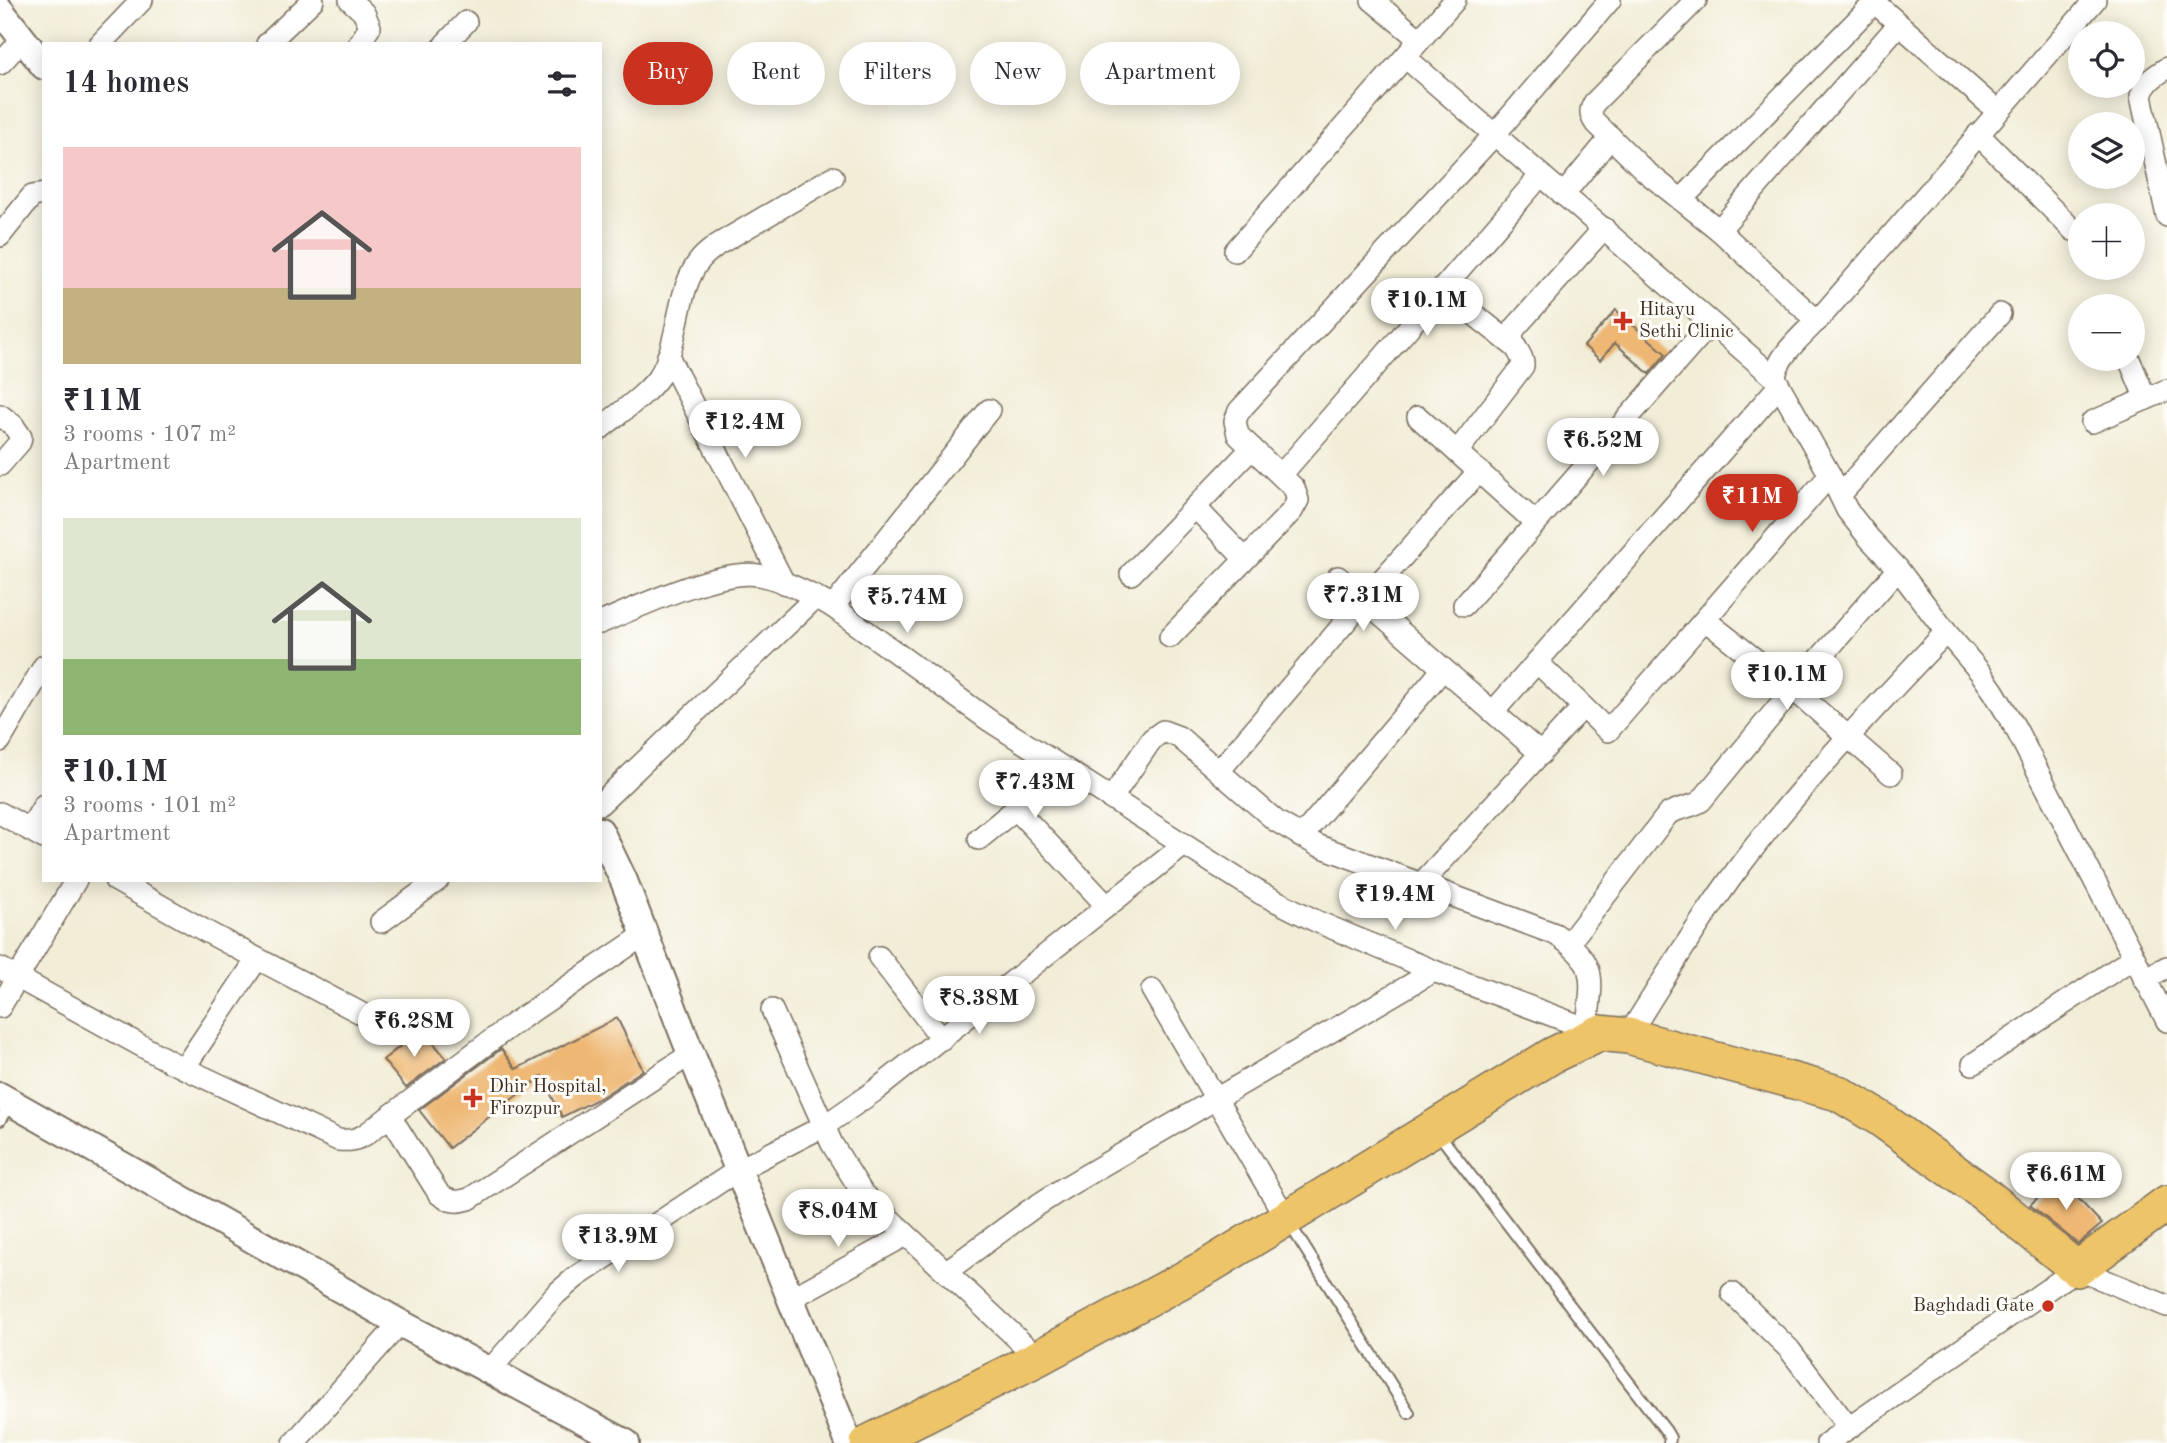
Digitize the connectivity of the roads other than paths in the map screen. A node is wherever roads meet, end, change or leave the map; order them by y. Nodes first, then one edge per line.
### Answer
1 (142, 0) edge
2 (313, 0) edge
3 (1372, 0) edge
4 (1455, 0) edge
5 (1610, 0) edge
6 (1696, 0) edge
7 (2095, 0) edge
8 (1875, 1) edge
9 (363, 4) edge
10 (0, 10) edge
11 (466, 22) dead end
12 (1898, 25) junction
13 (23, 39) junction
14 (1420, 40) junction
15 (102, 42) edge
16 (269, 42) edge
17 (360, 42) edge
18 (447, 42) edge
19 (1405, 57) junction
20 (42, 63) edge
21 (0, 64) edge
22 (2167, 68) edge
23 (1997, 111) junction
24 (1495, 134) junction
25 (1978, 134) junction
26 (1611, 137) junction
27 (1541, 175) junction
28 (833, 177) dead end
29 (42, 194) edge
30 (1563, 195) junction
31 (1681, 200) junction
32 (2167, 216) edge
33 (2068, 225) edge
34 (1604, 228) junction
35 (1719, 230) junction
36 (0, 236) edge
37 (1235, 251) dead end
38 (1443, 289) junction
39 (2000, 314) dead end
40 (1817, 321) junction
41 (1711, 323) junction
42 (1514, 346) junction
43 (668, 356) junction
44 (2134, 371) edge
45 (1776, 382) junction
46 (2167, 390) edge
47 (2146, 399) junction
48 (989, 410) dead end
49 (0, 415) edge
50 (1418, 417) dead end
51 (2092, 422) dead end
52 (602, 427) edge
53 (1252, 448) junction
54 (1457, 452) junction
55 (0, 465) edge
56 (1479, 471) junction
57 (1281, 475) junction
58 (1830, 475) junction
59 (1840, 495) junction
60 (1195, 507) junction
61 (1536, 523) junction
62 (1245, 559) junction
63 (1898, 569) junction
64 (1130, 574) dead end
65 (1338, 577) dead end
66 (784, 583) junction
67 (1364, 600) junction
68 (824, 602) junction
69 (1464, 605) dead end
70 (1705, 621) junction
71 (602, 622) edge
72 (1946, 632) junction
73 (1170, 637) dead end
74 (1537, 662) junction
75 (42, 669) edge
76 (1443, 669) junction
77 (1793, 689) junction
78 (1583, 707) junction
79 (1493, 712) junction
80 (1848, 738) junction
81 (0, 741) edge
82 (1541, 754) junction
83 (1064, 769) junction
84 (1219, 771) junction
85 (1891, 774) dead end
86 (1111, 799) junction
87 (602, 802) edge
88 (1016, 809) junction
89 (0, 813) edge
90 (42, 814) edge
91 (37, 834) edge
92 (602, 835) edge
93 (1301, 837) junction
94 (979, 839) dead end
95 (1184, 845) junction
96 (75, 882) edge
97 (120, 882) edge
98 (435, 882) edge
99 (1421, 884) junction
100 (1107, 906) junction
101 (381, 922) dead end
102 (645, 935) junction
103 (1569, 943) junction
104 (879, 957) dead end
105 (2133, 958) junction
106 (257, 959) junction
107 (2167, 967) edge
108 (1434, 971) junction
109 (9, 973) edge
110 (2144, 979) junction
111 (1152, 990) dead end
112 (0, 1007) edge
113 (772, 1010) dead end
114 (372, 1019) dead end
115 (2167, 1021) edge
116 (1605, 1032) junction
117 (942, 1039) junction
118 (691, 1054) junction
119 (1973, 1064) dead end
120 (184, 1068) junction
121 (1216, 1099) junction
122 (4, 1106) edge
123 (390, 1116) junction
124 (824, 1126) junction
125 (1434, 1128) junction
126 (738, 1170) junction
127 (2167, 1203) edge
128 (1286, 1218) junction
129 (906, 1235) junction
130 (2077, 1269) junction
131 (947, 1271) junction
132 (1732, 1293) dead end
133 (790, 1299) junction
134 (2167, 1306) edge
135 (400, 1322) junction
136 (1038, 1358) junction
137 (490, 1370) junction
138 (1409, 1413) dead end
139 (1849, 1428) junction
140 (294, 1443) edge
141 (626, 1443) edge
142 (849, 1443) edge
143 (868, 1443) edge
144 (1669, 1443) edge
145 (1827, 1443) edge

1 - 15 street
2 - 16 street
3 - 14 street
4 - 14 street
5 - 24 street
6 - 26 street
7 - 23 street
8 - 12 street
8 - 31 street
9 - 17 street
10 - 13 street
11 - 18 street
12 - 23 street
12 - 35 street
13 - 20 street
13 - 21 street
14 - 19 street
19 - 24 street
19 - 37 street
22 - 32 street
23 - 25 street
24 - 27 street
24 - 53 street
25 - 33 street
25 - 40 street
26 - 30 street
26 - 31 street
27 - 30 street
27 - 38 street
28 - 43 street
29 - 36 street
30 - 34 street
31 - 35 street
34 - 41 street
34 - 42 street
35 - 40 street
38 - 42 street
38 - 57 street
39 - 59 street
40 - 45 street
41 - 45 street
41 - 61 street
42 - 54 street
43 - 52 street
43 - 66 street
44 - 47 street
45 - 58 street
45 - 74 street
46 - 47 street
47 - 51 street
48 - 68 street
49 - 55 street
50 - 54 street
53 - 57 street
53 - 60 street
54 - 56 street
56 - 61 street
56 - 67 street
57 - 62 street
58 - 59 street
58 - 70 street
59 - 63 street
60 - 62 street
60 - 64 street
61 - 69 street
62 - 73 street
63 - 72 street
63 - 77 street
65 - 67 street
66 - 68 street
66 - 71 street
67 - 76 street
67 - 84 street
68 - 83 street
68 - 87 street
70 - 77 street
70 - 78 street
72 - 80 street
72 - 105 street
74 - 78 street
74 - 79 street
75 - 81 street
76 - 79 street
76 - 93 street
77 - 80 street
77 - 103 street
78 - 82 street
79 - 82 street
80 - 85 street
80 - 116 street
82 - 99 street
83 - 86 street
83 - 88 street
84 - 86 street
84 - 93 street
86 - 95 street
88 - 94 street
88 - 100 street
89 - 91 street
90 - 91 street
92 - 102 street
93 - 99 street
95 - 100 street
95 - 108 street
96 - 109 street
97 - 106 street
98 - 101 street
99 - 103 street
100 - 117 street
102 - 118 street
102 - 123 street
103 - 116 street
104 - 117 street
105 - 110 street
105 - 119 street
106 - 114 street
106 - 120 street
107 - 110 street
108 - 116 street
108 - 121 street
109 - 112 street
109 - 120 street
110 - 115 street
111 - 121 street
113 - 124 street
116 - 125 highway
116 - 130 highway
117 - 124 street
118 - 123 street
118 - 126 street
120 - 123 street
121 - 128 street
121 - 131 street
122 - 135 street
124 - 126 street
124 - 129 street
125 - 128 highway
125 - 144 lane
126 - 133 street
126 - 137 street
127 - 130 highway
128 - 136 highway
128 - 138 lane
129 - 131 street
129 - 133 street
130 - 134 street
130 - 139 street
131 - 136 street
132 - 139 street
133 - 142 street
135 - 137 street
135 - 140 street
136 - 143 highway
137 - 141 street
139 - 145 street

